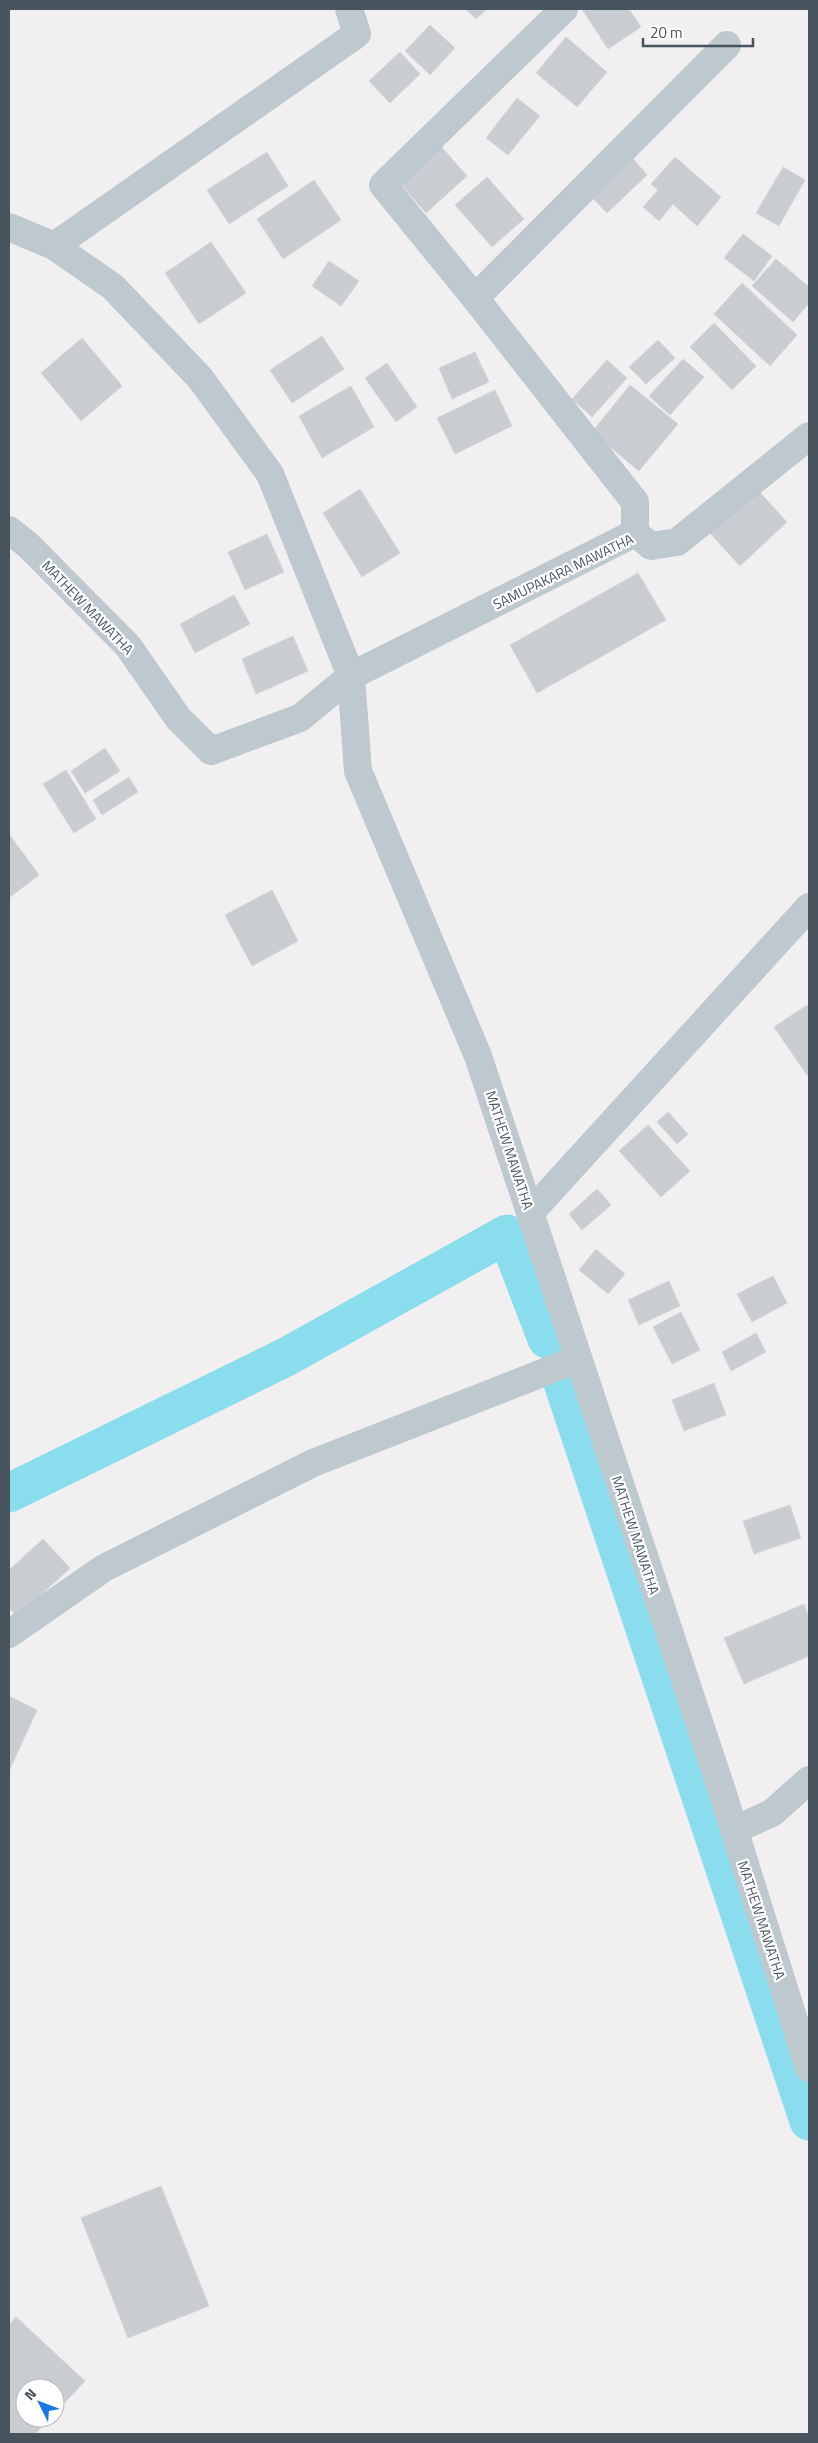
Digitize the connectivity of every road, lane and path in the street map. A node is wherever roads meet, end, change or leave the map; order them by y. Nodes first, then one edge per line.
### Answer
1 (349, 9) edge
2 (564, 9) edge
3 (727, 45) dead end
4 (9, 227) edge
5 (54, 246) junction
6 (475, 298) junction
7 (809, 436) edge
8 (9, 530) edge
9 (636, 533) junction
10 (351, 676) junction
11 (809, 907) edge
12 (530, 1212) junction
13 (578, 1359) junction
14 (9, 1634) edge
15 (809, 1780) edge
16 (734, 1830) junction
17 (809, 2068) edge

1 - 5 street
2 - 6 street
3 - 6 street
4 - 5 street
5 - 10 street
6 - 9 street
7 - 9 street, SAMUPAKARA MAWATHA
8 - 10 street, MATHEW MAWATHA
9 - 10 street, SAMUPAKARA MAWATHA
10 - 12 street, MATHEW MAWATHA
11 - 12 street
12 - 13 street, MATHEW MAWATHA
13 - 14 street
13 - 16 street, MATHEW MAWATHA
15 - 16 street
16 - 17 street, MATHEW MAWATHA

